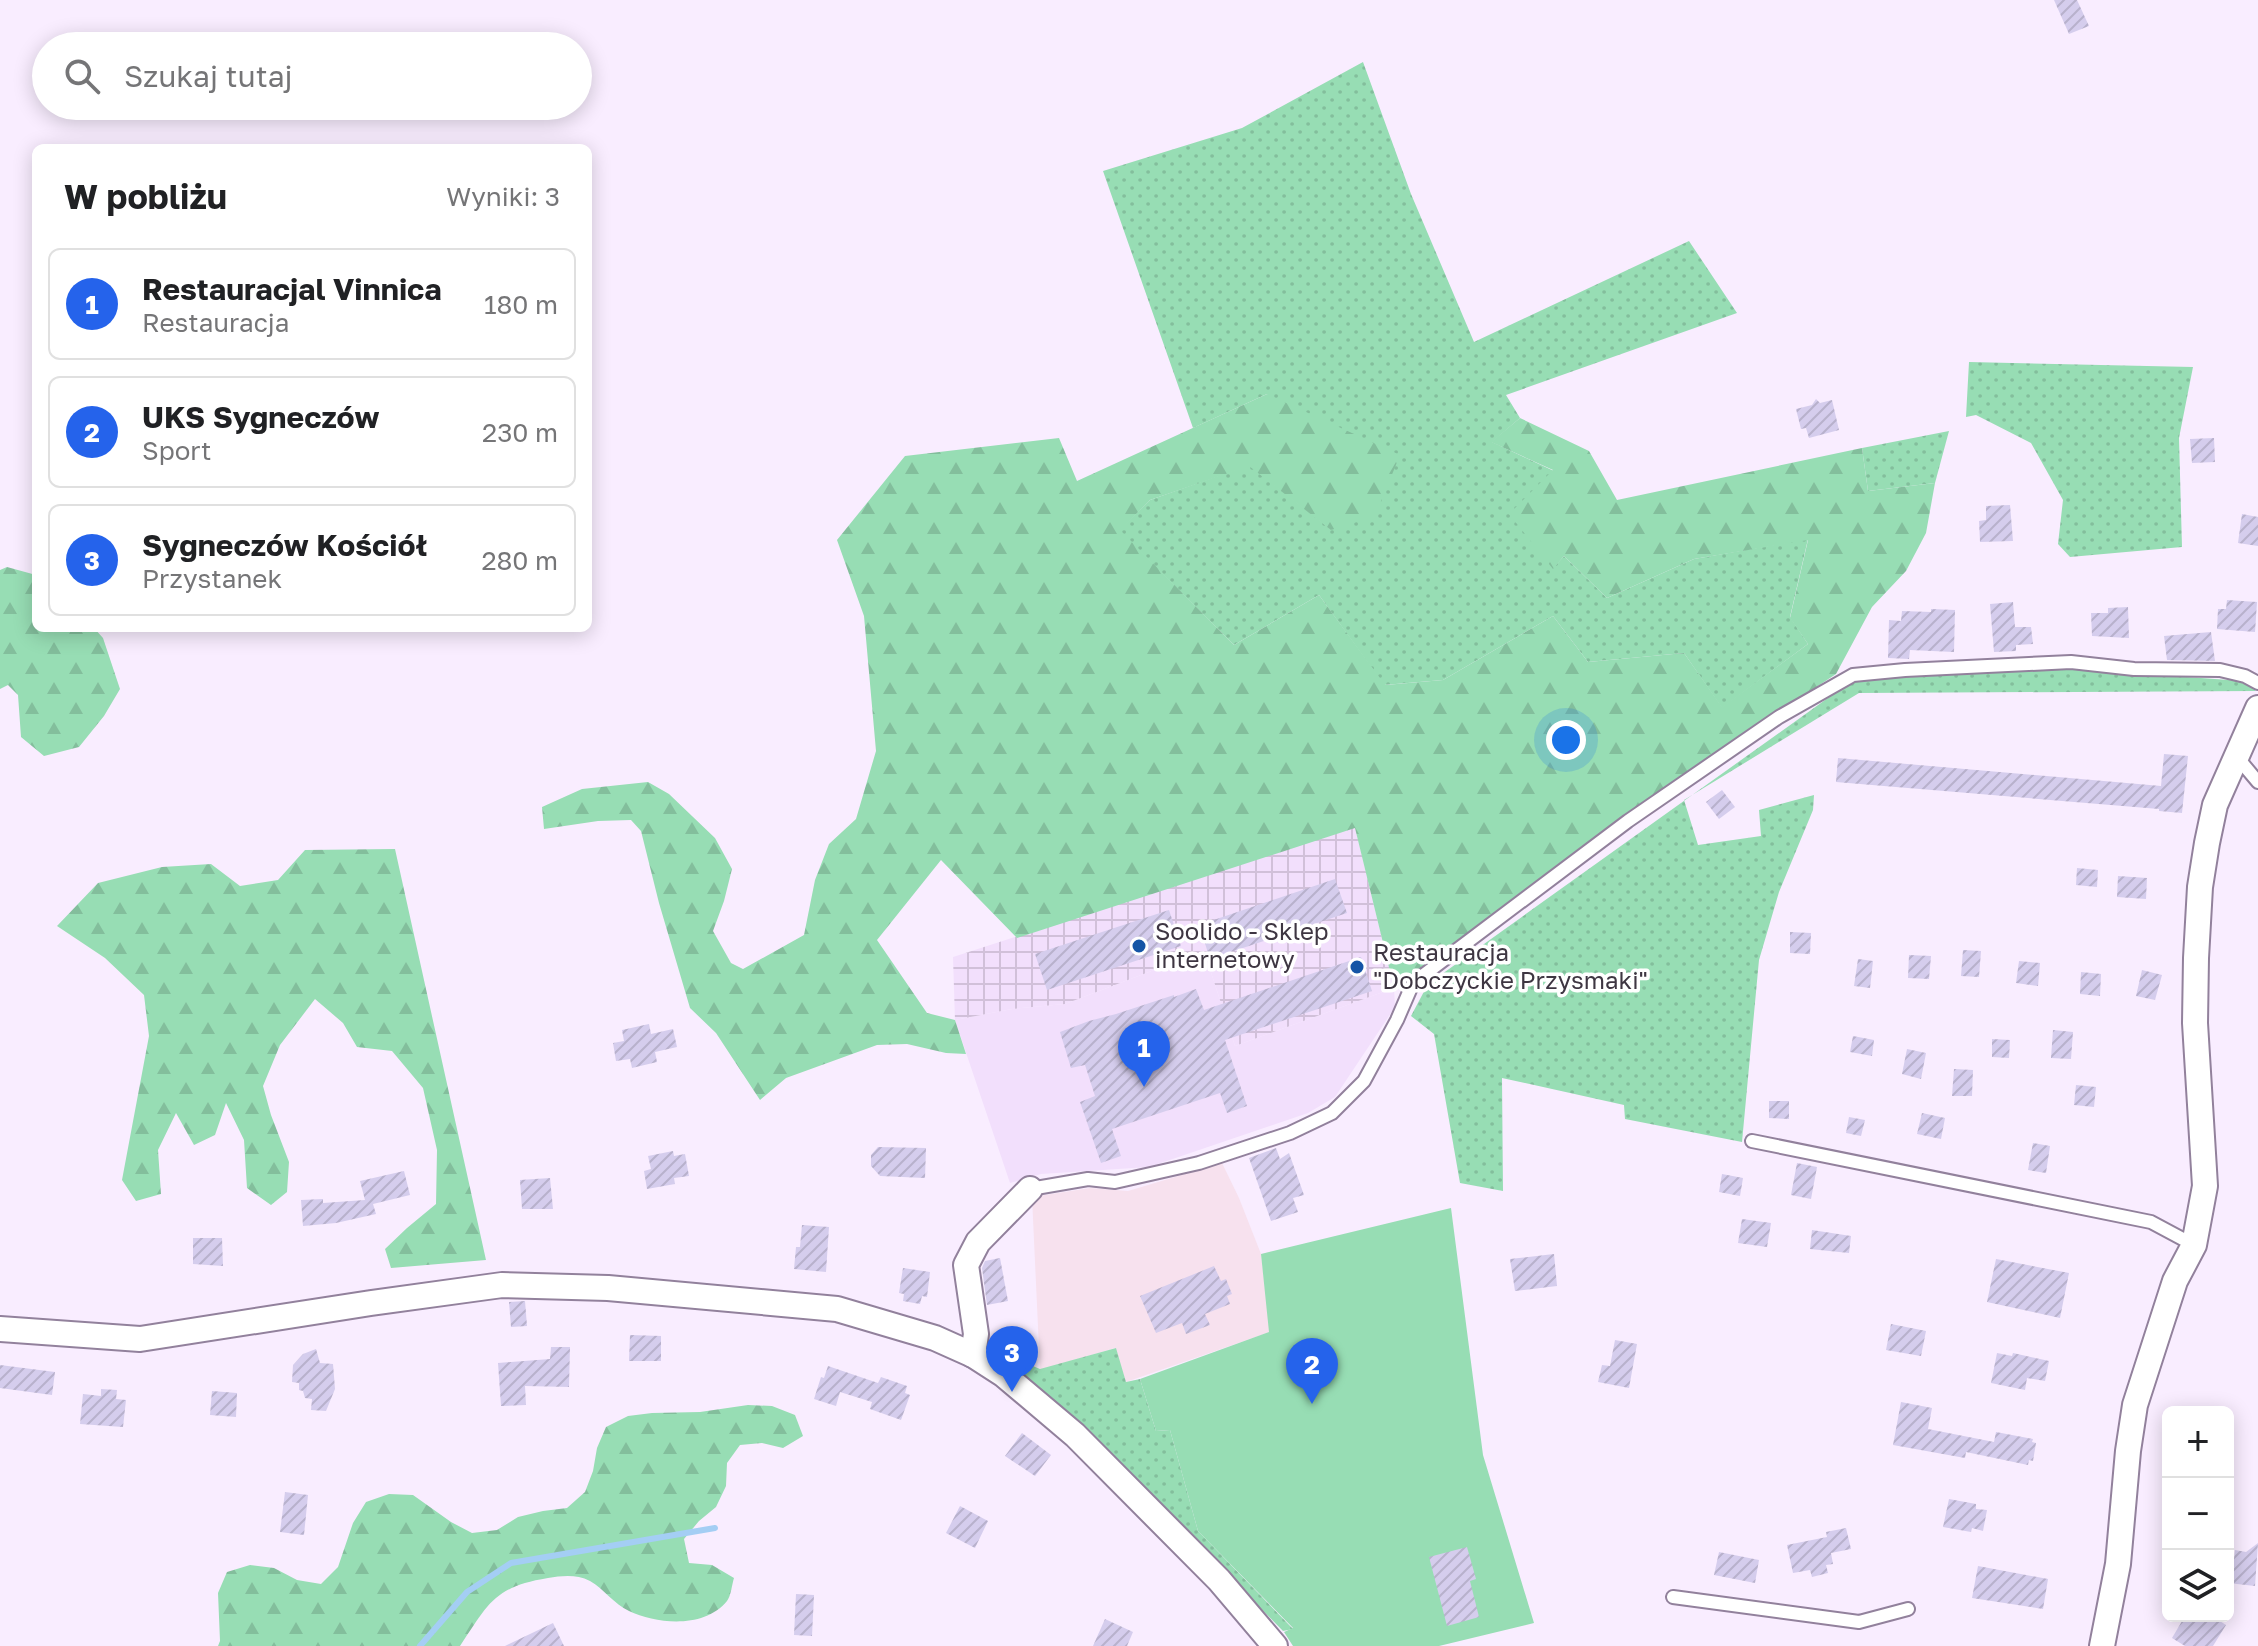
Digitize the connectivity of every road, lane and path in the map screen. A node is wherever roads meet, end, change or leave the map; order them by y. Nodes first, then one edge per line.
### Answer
1 (2258, 683) edge
2 (2258, 708) edge
3 (2237, 757) junction
4 (2258, 782) edge
5 (1752, 1141) dead end
6 (1030, 1189) joint
7 (2194, 1245) junction
8 (0, 1329) edge
9 (973, 1355) junction
10 (1673, 1597) dead end
11 (1908, 1609) dead end
12 (1275, 1646) edge
13 (2102, 1646) edge

1 - 6 lane
2 - 3 street
3 - 4 lane
3 - 7 street
5 - 7 lane
6 - 9 street
7 - 13 street
8 - 9 street
9 - 12 street
10 - 11 lane

